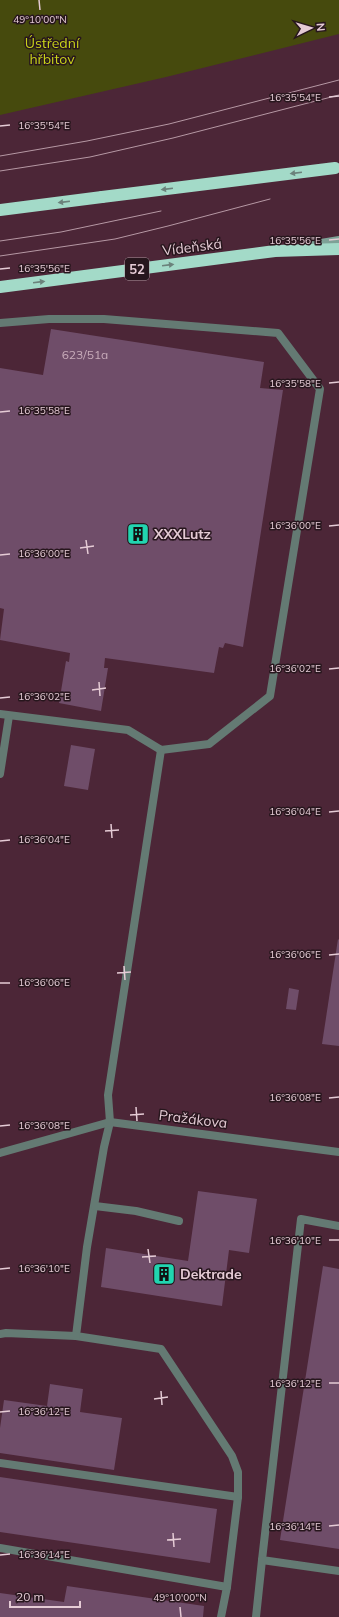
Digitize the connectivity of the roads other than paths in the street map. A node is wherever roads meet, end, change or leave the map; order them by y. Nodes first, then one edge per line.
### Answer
1 (338, 168) edge
2 (0, 210) edge
3 (339, 240) edge
4 (339, 250) edge
5 (275, 251) junction
6 (0, 287) edge
7 (0, 323) edge
8 (4, 715) edge
9 (161, 750) junction
10 (0, 774) edge
11 (110, 1122) junction
12 (339, 1152) edge
13 (0, 1153) edge
14 (94, 1206) junction
15 (179, 1221) dead end
16 (339, 1226) edge
17 (0, 1334) edge
18 (76, 1336) junction
19 (0, 1463) edge
20 (238, 1497) junction
21 (0, 1548) edge
22 (262, 1560) junction
23 (339, 1571) edge
24 (227, 1587) junction
25 (221, 1617) edge
26 (256, 1617) edge

1 -> 2 highway, bridge
3 - 5 main road, Vídeňská
4 - 5 highway, 52
6 -> 5 highway, Vídeňská / 52
7 - 9 street
8 - 9 street
8 - 10 street
9 - 11 street
11 - 12 street, Pražákova
11 - 13 street, Pražákova
11 - 14 street
14 - 15 street
14 - 18 street
16 - 22 street
17 - 18 street
18 - 20 street
19 - 20 street
20 - 24 street
21 - 24 street
22 - 23 street
22 - 26 street
24 - 25 street

